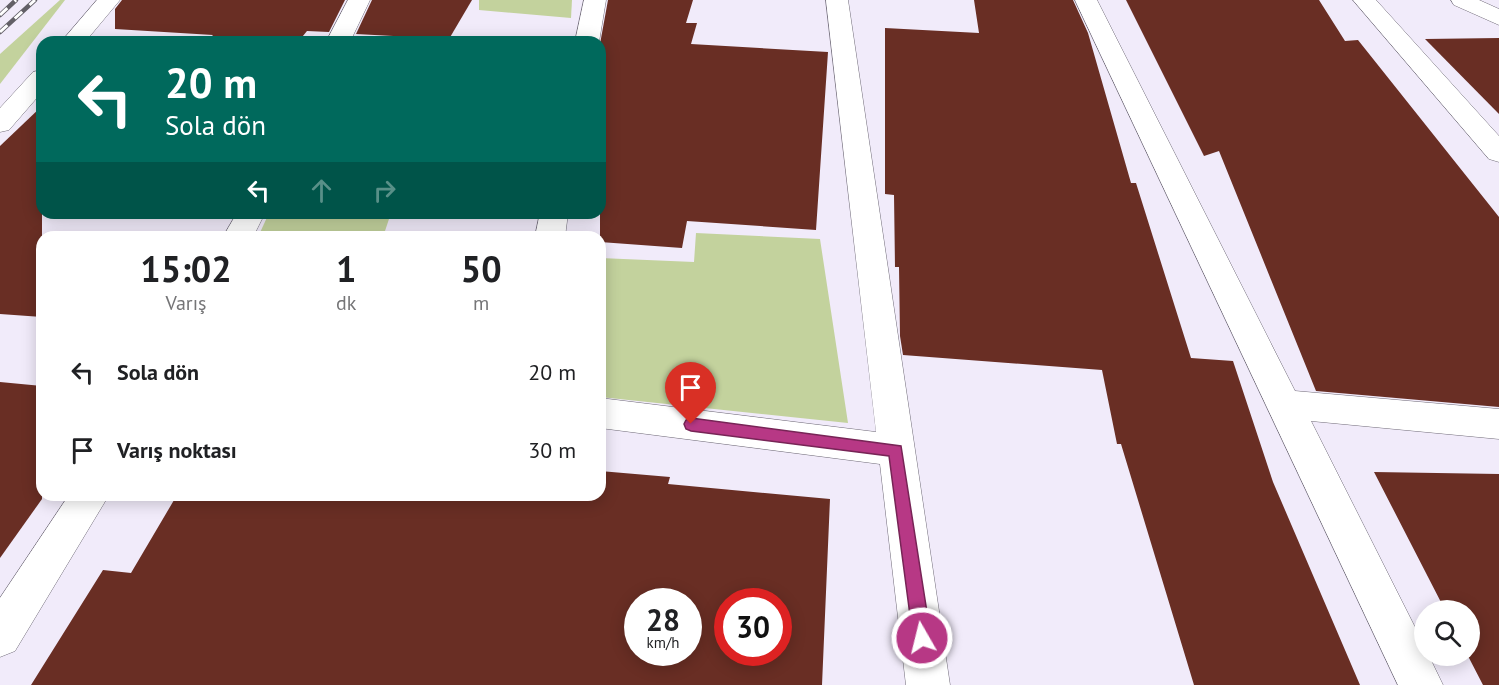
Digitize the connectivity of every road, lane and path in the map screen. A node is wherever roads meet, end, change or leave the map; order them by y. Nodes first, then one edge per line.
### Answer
1 (109, 0) edge
2 (359, 0) edge
3 (595, 0) edge
4 (837, 0) edge
5 (1086, 0) edge
6 (1364, 0) edge
7 (1462, 0) edge
8 (1499, 18) edge
9 (78, 36) edge
10 (341, 36) edge
11 (588, 36) edge
12 (36, 84) edge
13 (0, 124) edge
14 (1499, 153) edge
15 (1284, 404) junction
16 (606, 414) edge
17 (1499, 423) edge
18 (896, 450) junction
19 (86, 501) edge
20 (0, 636) edge
21 (928, 685) edge
22 (1421, 685) edge

1 - 9 street
2 - 10 street
3 - 11 street
4 - 18 street
5 - 15 street
6 - 14 street
7 - 8 street
12 - 13 street
15 - 17 street
15 - 22 street
16 - 18 street
18 - 21 street
19 - 20 street

